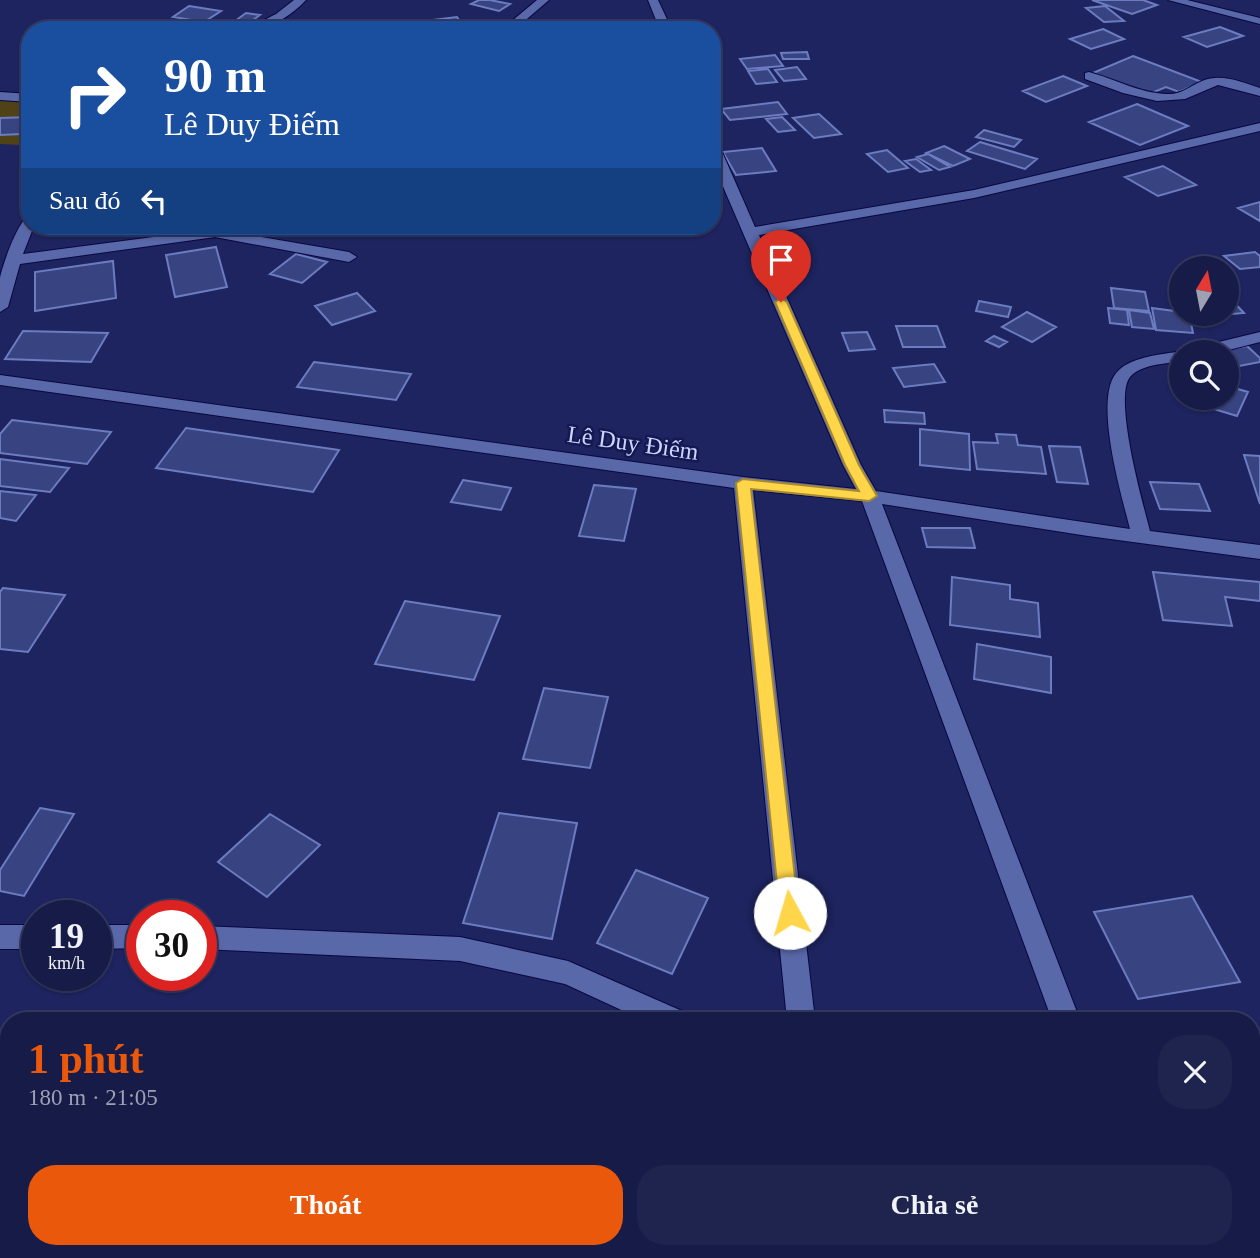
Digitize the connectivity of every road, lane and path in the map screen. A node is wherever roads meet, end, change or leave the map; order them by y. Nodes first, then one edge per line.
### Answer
1 (301, 0) edge
2 (544, 0) edge
3 (653, 0) edge
4 (1173, 0) edge
5 (270, 21) edge
6 (518, 21) edge
7 (662, 21) edge
8 (1260, 21) edge
9 (1089, 76) dead end
10 (1260, 92) edge
11 (0, 96) edge
12 (21, 97) edge
13 (1260, 127) edge
14 (721, 166) edge
15 (750, 232) junction
16 (23, 235) edge
17 (200, 235) edge
18 (226, 235) edge
19 (349, 257) dead end
20 (13, 260) junction
21 (0, 306) edge
22 (1260, 337) edge
23 (1239, 342) edge
24 (1169, 359) edge
25 (0, 380) edge
26 (743, 483) junction
27 (869, 496) junction
28 (1140, 535) junction
29 (1260, 552) edge
30 (0, 937) edge
31 (21, 937) edge
32 (217, 938) edge
33 (654, 1012) edge
34 (801, 1012) edge
35 (1063, 1012) edge

1 - 5 street
2 - 6 street
3 - 7 street
4 - 8 street
9 - 10 street
11 - 12 street
13 - 15 street
14 - 15 street
15 - 27 street
16 - 20 street
17 - 20 street
18 - 19 street
20 - 21 street
22 - 23 street
24 - 28 street
25 - 26 street, Lê Duy Điếm
26 - 27 street, Lê Duy Điếm
26 - 34 street
27 - 28 street, Lê Duy Điếm
27 - 35 street
28 - 29 street, Lê Duy Điếm
30 - 31 street
32 - 33 street

